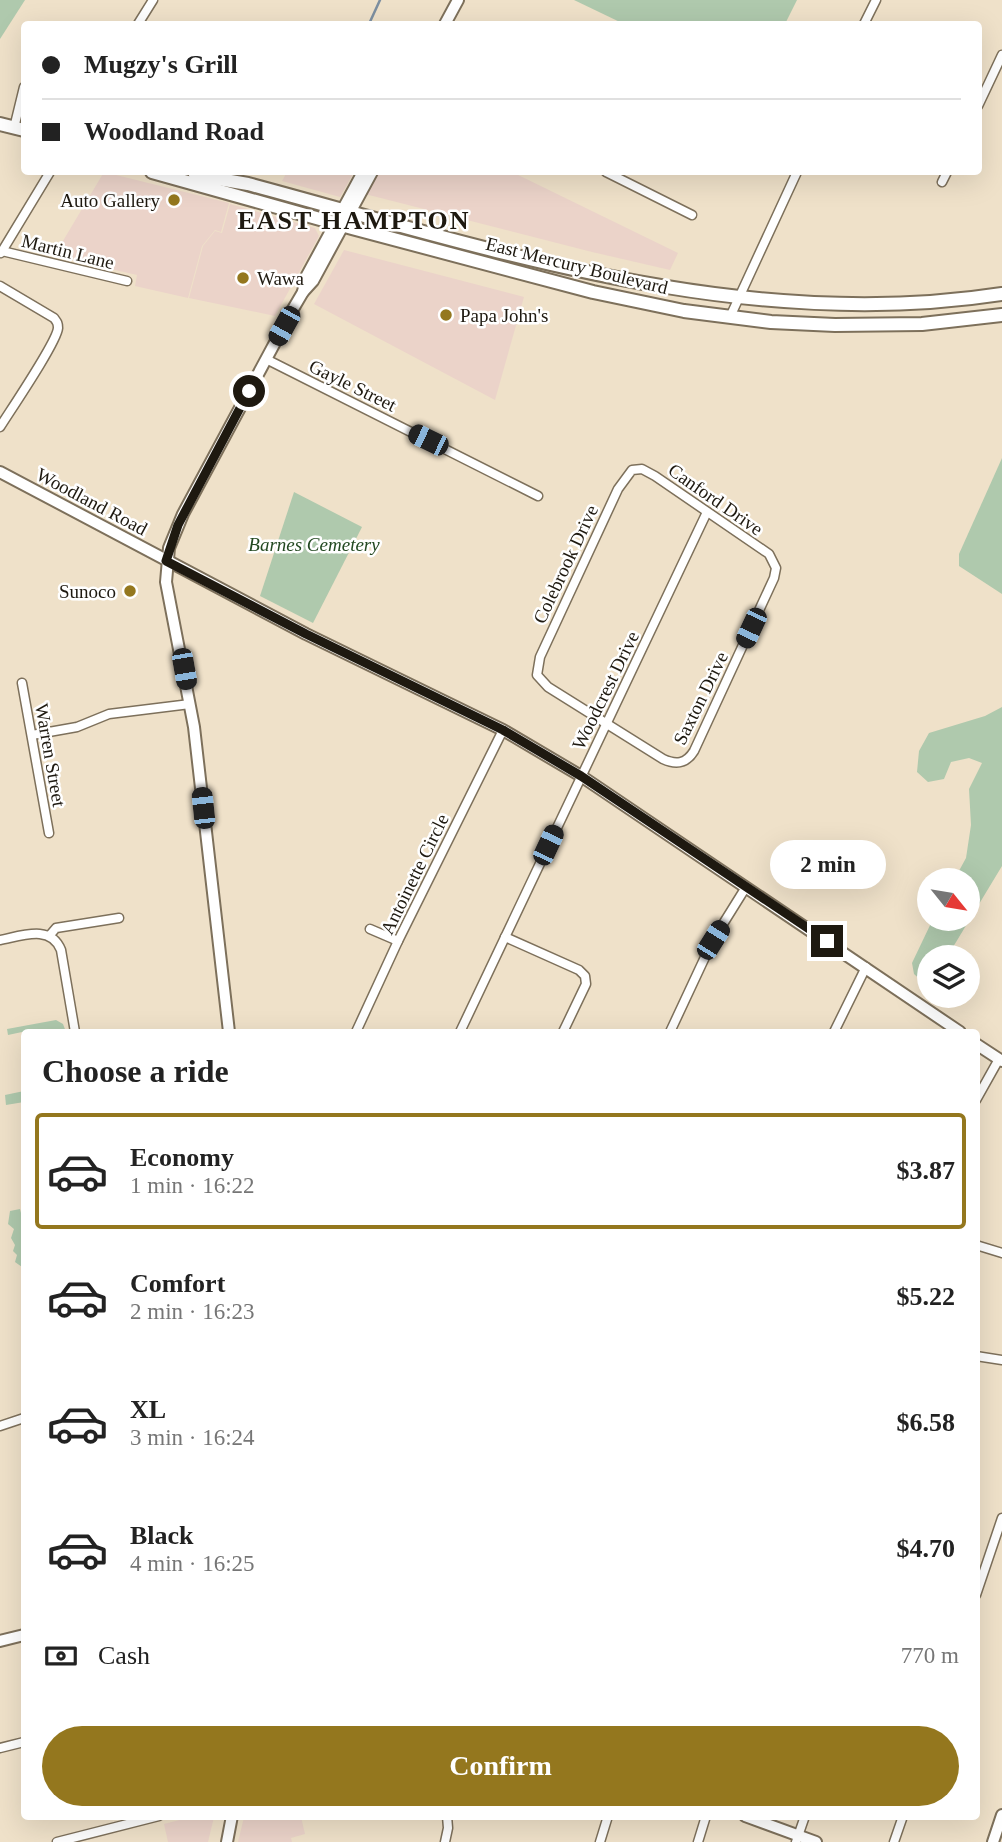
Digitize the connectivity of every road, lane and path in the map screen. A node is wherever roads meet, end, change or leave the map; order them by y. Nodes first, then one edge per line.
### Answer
1 (153, 0) edge
2 (458, 0) edge
3 (876, 0) edge
4 (140, 21) edge
5 (447, 21) edge
6 (866, 21) edge
7 (1002, 55) edge
8 (982, 98) edge
9 (0, 124) edge
10 (19, 129) edge
11 (0, 132) edge
12 (21, 137) edge
13 (48, 175) edge
14 (163, 175) edge
15 (198, 175) edge
16 (362, 175) edge
17 (370, 175) edge
18 (612, 175) edge
19 (796, 175) edge
20 (946, 175) edge
21 (942, 182) dead end
22 (347, 210) junction
23 (692, 215) dead end
24 (339, 225) junction
25 (1, 253) edge
26 (127, 281) dead end
27 (0, 286) edge
28 (1002, 294) edge
29 (739, 298) junction
30 (1002, 315) edge
31 (730, 317) junction
32 (266, 359) junction
33 (0, 427) edge
34 (632, 470) joint
35 (0, 472) edge
36 (538, 496) dead end
37 (706, 512) junction
38 (166, 561) junction
39 (776, 564) joint
40 (22, 683) dead end
41 (190, 704) junction
42 (608, 724) junction
43 (503, 730) junction
44 (32, 735) junction
45 (581, 776) junction
46 (49, 833) dead end
47 (746, 887) junction
48 (119, 918) dead end
49 (370, 929) dead end
50 (50, 935) junction
51 (505, 937) junction
52 (0, 940) edge
53 (398, 941) junction
54 (866, 967) junction
55 (74, 1029) edge
56 (229, 1029) edge
57 (357, 1029) edge
58 (461, 1029) edge
59 (564, 1029) edge
60 (671, 1029) edge
61 (835, 1029) edge
62 (956, 1029) edge
63 (980, 1047) edge
64 (1001, 1060) edge
65 (980, 1094) edge
66 (980, 1246) edge
67 (1002, 1253) edge
68 (980, 1357) edge
69 (1002, 1360) edge
70 (21, 1419) edge
71 (0, 1426) edge
72 (1002, 1518) edge
73 (980, 1583) edge
74 (21, 1636) edge
75 (0, 1642) edge
76 (21, 1743) edge
77 (0, 1748) edge
78 (1002, 1815) edge
79 (143, 1820) edge
80 (231, 1820) edge
81 (447, 1820) edge
82 (607, 1820) edge
83 (705, 1820) edge
84 (754, 1820) edge
85 (804, 1820) edge
86 (902, 1820) edge
87 (797, 1839) edge
88 (57, 1842) edge
89 (227, 1842) edge
90 (444, 1842) edge
91 (600, 1842) edge
92 (698, 1842) edge
93 (816, 1842) edge
94 (894, 1842) edge
95 (993, 1842) edge

1 - 4 street
2 - 5 main road
3 - 6 street
7 - 8 street
9 - 10 main road
11 - 12 main road
13 - 25 street
14 - 24 main road, East Mercury Boulevard
15 - 22 main road, East Mercury Boulevard
16 - 22 main road
17 - 22 main road
18 - 23 street
19 - 29 street
20 - 21 street
22 - 24 main road
22 - 29 main road, East Mercury Boulevard
24 - 31 main road, East Mercury Boulevard
24 - 32 main road
25 - 26 street, Martin Lane
27 - 33 street
28 - 29 main road, East Mercury Boulevard
29 - 31 street
30 - 31 main road, East Mercury Boulevard
32 - 36 street, Gayle Street
32 - 38 main road
34 - 37 street, Canford Drive
34 - 42 street, Colebrook Drive
35 - 38 main road, Woodland Road
37 - 39 street, Canford Drive
37 - 42 street, Woodcrest Drive
38 - 41 main road
38 - 43 main road, Woodland Road
39 - 42 street, Saxton Drive
40 - 44 street, Warren Street
41 - 44 street
41 - 56 main road
42 - 45 street, Woodcrest Drive
43 - 45 main road, Woodland Road
43 - 53 street, Antoinette Circle
44 - 46 street, Warren Street
45 - 47 main road, Woodland Road
45 - 51 street, Woodcrest Drive
47 - 54 main road, Woodland Road
47 - 60 street
48 - 50 street
49 - 53 street
50 - 52 street
50 - 55 street
51 - 58 street, Woodcrest Drive
51 - 59 street
53 - 57 street, Antoinette Circle
54 - 61 street
54 - 62 main road, Woodland Road
63 - 64 main road
64 - 65 street
66 - 67 street
68 - 69 street
70 - 71 street
72 - 73 street
74 - 75 main road
76 - 77 street
78 - 95 main road
79 - 88 street
80 - 89 main road
81 - 90 street
82 - 91 street
83 - 92 street
84 - 87 main road
85 - 87 street
86 - 94 street
87 - 93 main road

